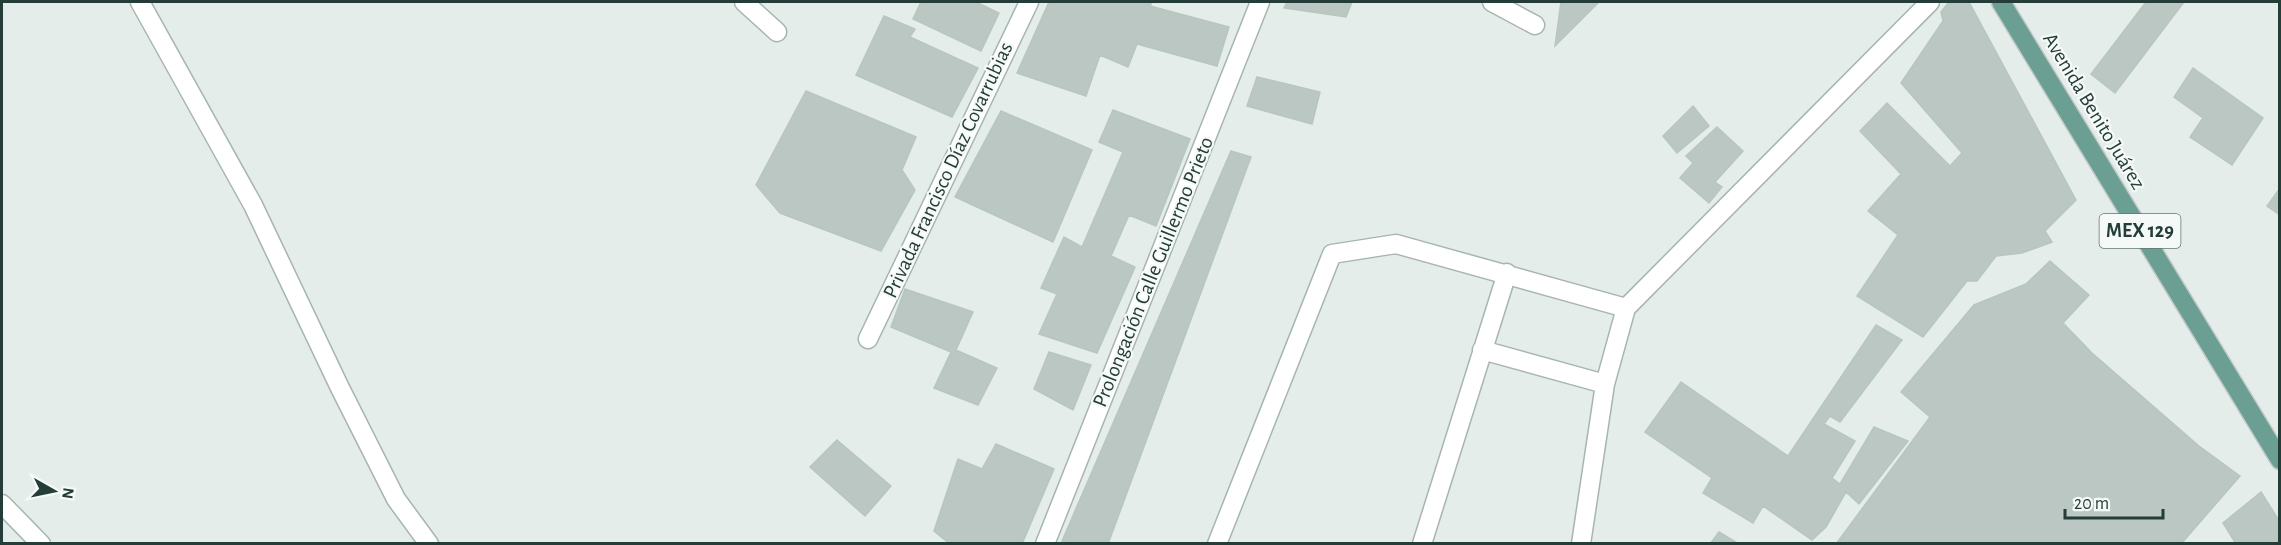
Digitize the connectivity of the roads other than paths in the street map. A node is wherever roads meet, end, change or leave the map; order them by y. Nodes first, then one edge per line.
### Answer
1 (140, 2) edge
2 (744, 2) edge
3 (1029, 2) edge
4 (1260, 2) edge
5 (1492, 2) edge
6 (1930, 2) edge
7 (2001, 2) edge
8 (1534, 25) dead end
9 (777, 32) dead end
10 (1507, 273) junction
11 (1626, 308) junction
12 (868, 339) dead end
13 (1482, 350) junction
14 (1605, 384) junction
15 (2280, 460) edge
16 (2, 504) edge
17 (40, 543) edge
18 (429, 543) edge
19 (1045, 543) edge
20 (1217, 543) edge
21 (1422, 543) edge
22 (1581, 543) edge

1 - 18 street
2 - 9 street
3 - 12 street, Privada Francisco Díaz Covarrubias
4 - 19 street, Prolongación Calle Guillermo Prieto
5 - 8 street
6 - 11 street
7 - 15 main road, Avenida Benito Juárez / MEX 129
10 - 11 street
10 - 13 street
10 - 20 street
11 - 14 street
13 - 14 street
13 - 21 street
14 - 22 street
16 - 17 street

